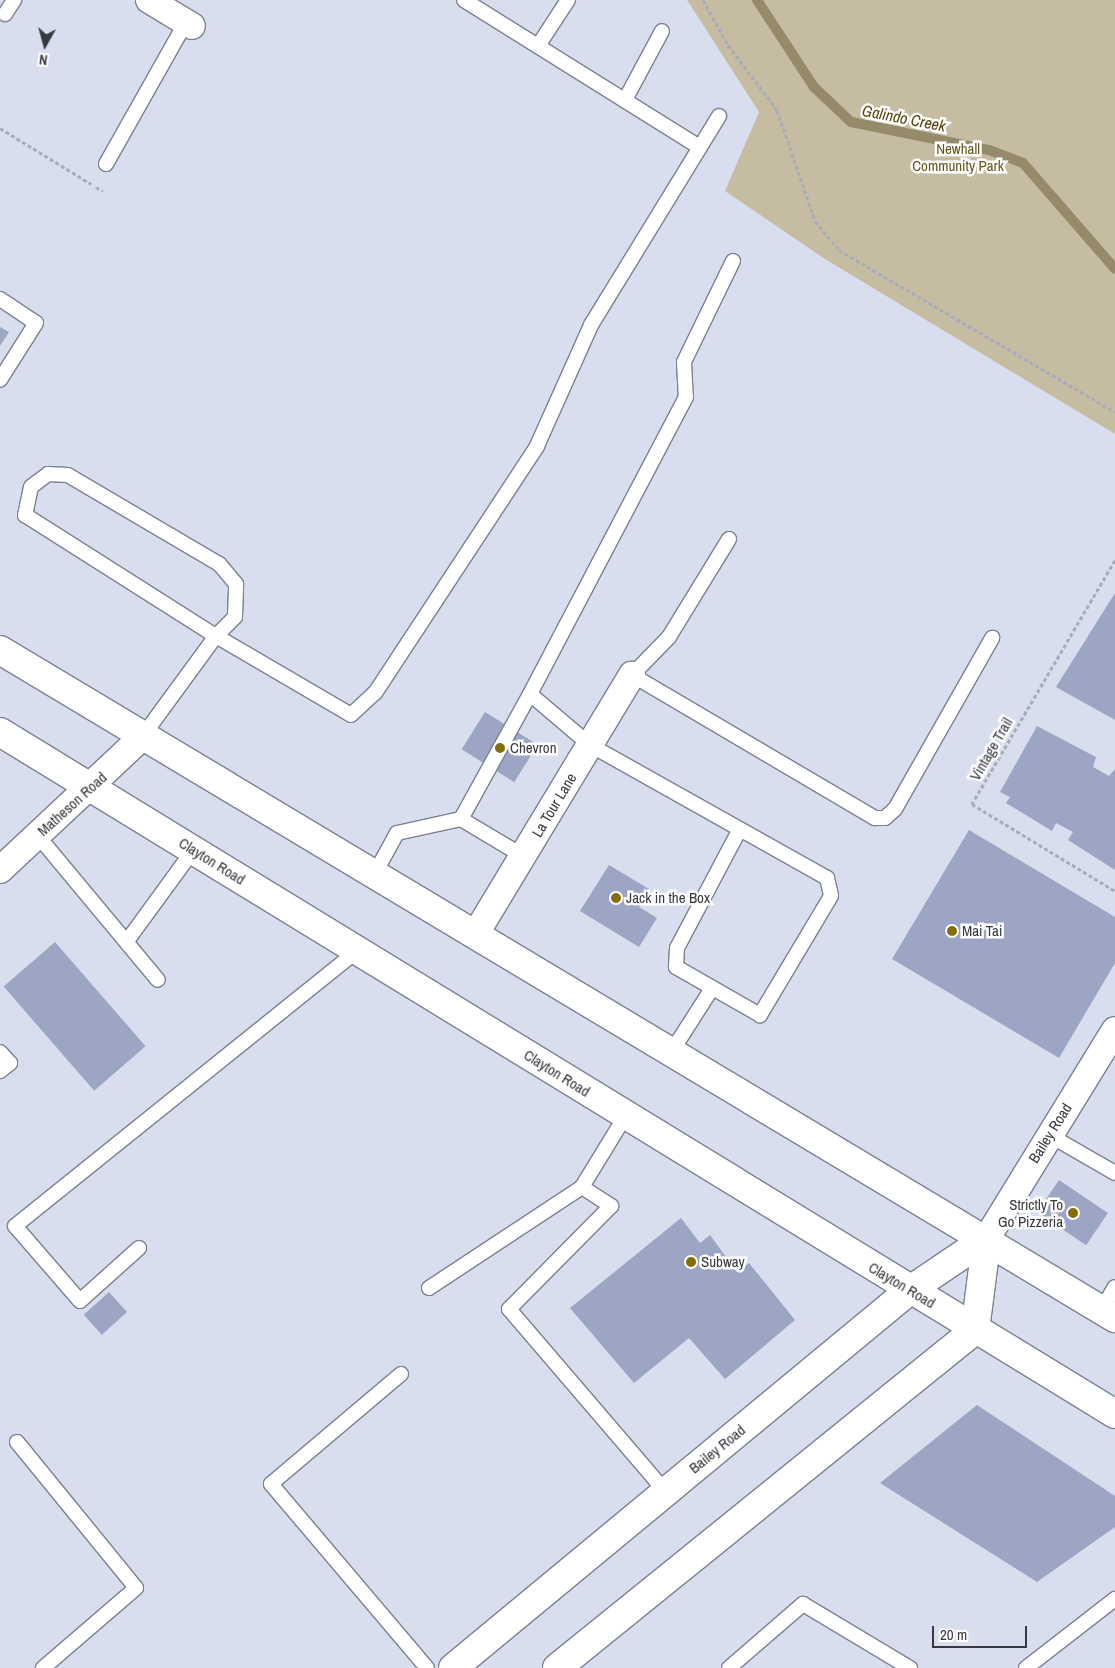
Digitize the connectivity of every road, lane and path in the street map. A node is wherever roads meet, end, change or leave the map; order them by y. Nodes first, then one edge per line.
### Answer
1 (14, 0) edge
2 (149, 0) edge
3 (464, 0) edge
4 (568, 0) edge
5 (703, 0) edge
6 (5, 14) dead end
7 (189, 24) joint
8 (662, 31) dead end
9 (538, 46) junction
10 (625, 100) junction
11 (718, 116) dead end
12 (0, 128) edge
13 (699, 147) junction
14 (106, 164) dead end
15 (104, 192) dead end
16 (733, 261) dead end
17 (0, 299) edge
18 (0, 380) edge
19 (1115, 412) edge
20 (729, 539) dead end
21 (1115, 560) edge
22 (216, 636) junction
23 (992, 638) dead end
24 (0, 650) edge
25 (632, 676) junction
26 (530, 694) junction
27 (0, 732) edge
28 (142, 737) junction
29 (590, 745) junction
30 (92, 787) junction
31 (461, 819) junction
32 (739, 831) junction
33 (38, 836) junction
34 (194, 849) junction
35 (523, 856) junction
36 (0, 870) edge
37 (374, 875) junction
38 (1115, 891) edge
39 (475, 935) junction
40 (127, 941) junction
41 (358, 950) junction
42 (158, 980) dead end
43 (711, 990) junction
44 (1115, 1030) edge
45 (672, 1051) junction
46 (0, 1052) edge
47 (0, 1071) edge
48 (626, 1115) junction
49 (1049, 1135) junction
50 (1115, 1173) edge
51 (582, 1187) junction
52 (987, 1238) junction
53 (140, 1248) dead end
54 (429, 1288) dead end
55 (910, 1290) junction
56 (1111, 1305) edge
57 (975, 1330) junction
58 (401, 1374) dead end
59 (1115, 1414) edge
60 (17, 1442) dead end
61 (665, 1491) junction
62 (1115, 1599) edge
63 (42, 1668) edge
64 (427, 1668) edge
65 (453, 1668) edge
66 (557, 1668) edge
67 (730, 1668) edge
68 (910, 1668) edge
69 (1026, 1668) edge

1 - 6 lane
2 - 7 street
3 - 9 lane
4 - 9 lane
5 - 19 path
7 - 14 lane
8 - 10 lane
9 - 10 lane
10 - 13 lane
11 - 13 lane
12 - 15 path
13 - 22 lane
16 - 26 lane
17 - 18 lane
20 - 25 lane
21 - 38 path, Vintage Trail
22 - 22 lane
22 - 28 lane
23 - 25 lane
24 - 28 main road
25 - 29 street, La Tour Lane
26 - 29 lane
26 - 31 lane
27 - 30 main road, Clayton Road
28 - 30 street, Matheson Road
28 - 37 main road
29 - 32 lane
29 - 35 street, La Tour Lane
30 - 33 street, Matheson Road
30 - 34 main road, Clayton Road
31 - 35 lane
31 - 37 lane
32 - 43 lane
32 - 43 lane
33 - 36 street, Matheson Road
33 - 40 lane
34 - 40 lane
34 - 41 main road, Clayton Road
35 - 39 street, La Tour Lane
37 - 39 main road
39 - 45 main road
40 - 42 lane
41 - 48 main road, Clayton Road
41 - 53 lane
43 - 45 lane
44 - 49 street, Bailey Road
45 - 52 main road
46 - 47 lane
48 - 51 lane
48 - 55 main road, Clayton Road
49 - 50 lane
49 - 52 street, Bailey Road
51 - 54 lane
51 - 61 lane
52 - 55 main road, Bailey Road
52 - 56 main road
52 - 57 main road, Bailey Road
55 - 57 main road, Clayton Road
55 - 61 main road, Bailey Road
57 - 59 main road, Clayton Road
57 - 66 main road
58 - 64 lane
60 - 63 lane
61 - 65 main road, Bailey Road
62 - 69 lane
67 - 68 lane

